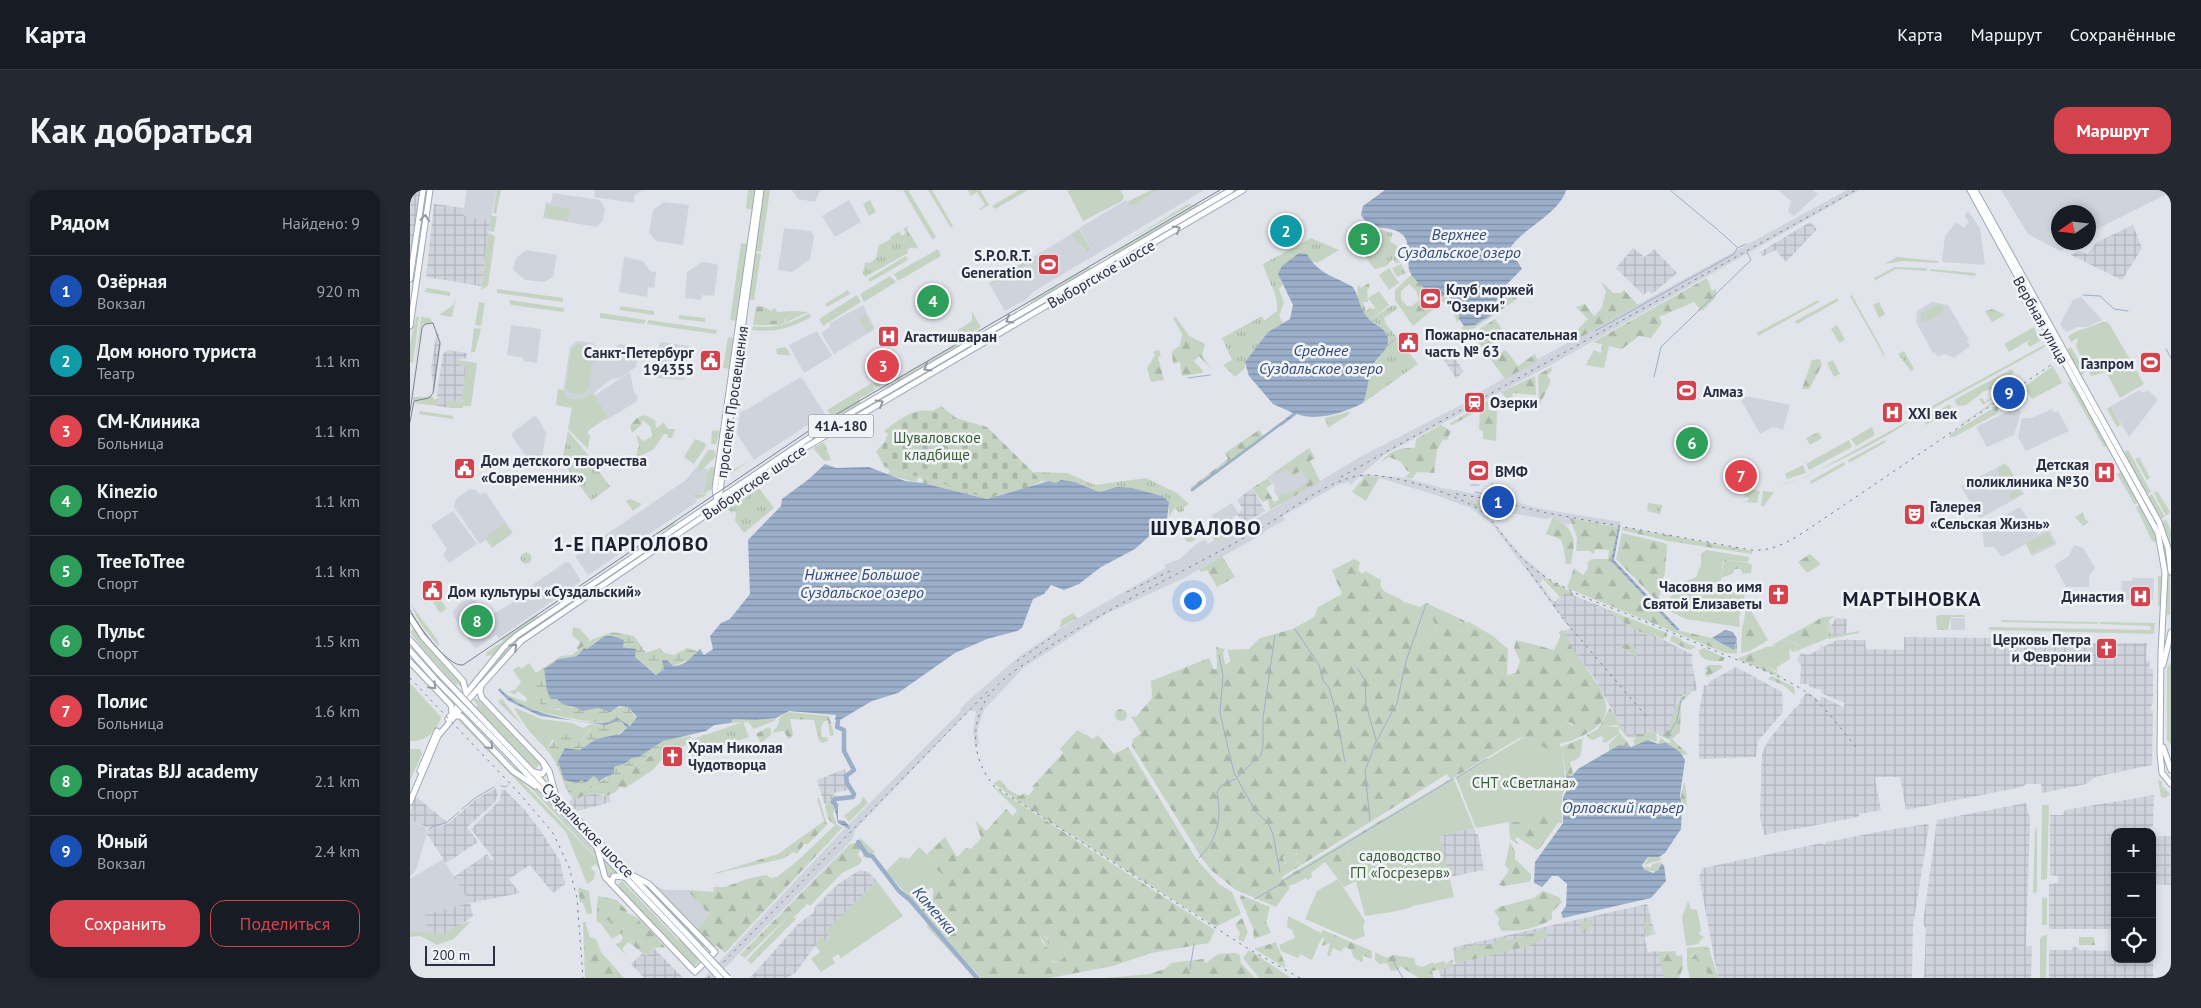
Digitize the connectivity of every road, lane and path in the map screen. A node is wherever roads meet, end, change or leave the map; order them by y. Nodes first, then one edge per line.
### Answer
1 (423, 190) edge
2 (430, 190) edge
3 (760, 190) edge
4 (1231, 190) edge
5 (1240, 190) edge
6 (1970, 190) edge
7 (1975, 194) edge
8 (410, 279) edge
9 (410, 326) edge
10 (717, 499) junction
11 (721, 504) junction
12 (2171, 572) edge
13 (410, 617) edge
14 (2164, 622) junction
15 (2171, 622) edge
16 (413, 625) edge
17 (2171, 632) edge
18 (2163, 636) junction
19 (2171, 636) edge
20 (410, 640) edge
21 (410, 651) edge
22 (410, 662) edge
23 (2162, 670) junction
24 (475, 680) junction
25 (464, 681) junction
26 (482, 684) junction
27 (467, 696) junction
28 (482, 698) junction
29 (458, 708) dead end
30 (453, 715) junction
31 (488, 729) junction
32 (2161, 741) junction
33 (543, 762) junction
34 (2171, 769) edge
35 (532, 772) junction
36 (2171, 784) edge
37 (543, 790) junction
38 (410, 795) edge
39 (557, 798) junction
40 (410, 802) edge
41 (597, 847) junction
42 (628, 876) junction
43 (613, 886) junction
44 (684, 934) junction
45 (720, 978) edge
46 (728, 978) edge

1 - 8 main road
9 -> 2 main road
3 - 10 main road, проспект Просвещения
4 -> 10 main road, Выборгское шоссе / 41А-180
11 -> 5 main road, Выборгское шоссе / 41А-180
6 - 7 main road
7 - 12 main road, Вербная улица
7 - 14 main road, Вербная улица
10 - 11 main road, проспект Просвещения
10 - 24 main road, Выборгское шоссе / 41А-180
26 -> 11 main road, Выборгское шоссе / 41А-180
13 - 16 main road
14 - 15 main road
14 - 18 main road, Вербная улица
16 - 25 main road
17 - 19 main road, Вербная улица
18 - 19 main road
18 - 23 main road, Вербная улица
19 - 23 main road, Вербная улица
20 - 31 main road, bridge
21 - 31 main road, bridge
22 -> 30 main road
23 - 32 main road, Вербная улица
24 - 25 main road
24 - 27 main road, Выборгское шоссе / 41А-180
25 - 27 main road
26 - 27 main road, Выборгское шоссе / 41А-180
26 - 28 main road
27 - 28 main road
28 - 33 main road
29 - 30 main road
30 -> 37 main road
30 - 38 main road
30 - 40 main road
31 - 35 main road, Суздальское шоссе
31 - 37 main road, Суздальское шоссе
32 - 34 main road, Вербная улица
32 - 36 main road, Вербная улица
33 - 35 main road
33 - 39 main road
35 - 39 main road, Суздальское шоссе
37 - 41 main road, Суздальское шоссе
39 - 42 main road, Суздальское шоссе
41 - 42 main road, Суздальское шоссе
41 - 43 main road
42 - 43 main road
42 - 43 main road
42 - 44 main road, Суздальское шоссе
44 - 45 main road, bridge
44 - 46 main road, bridge

